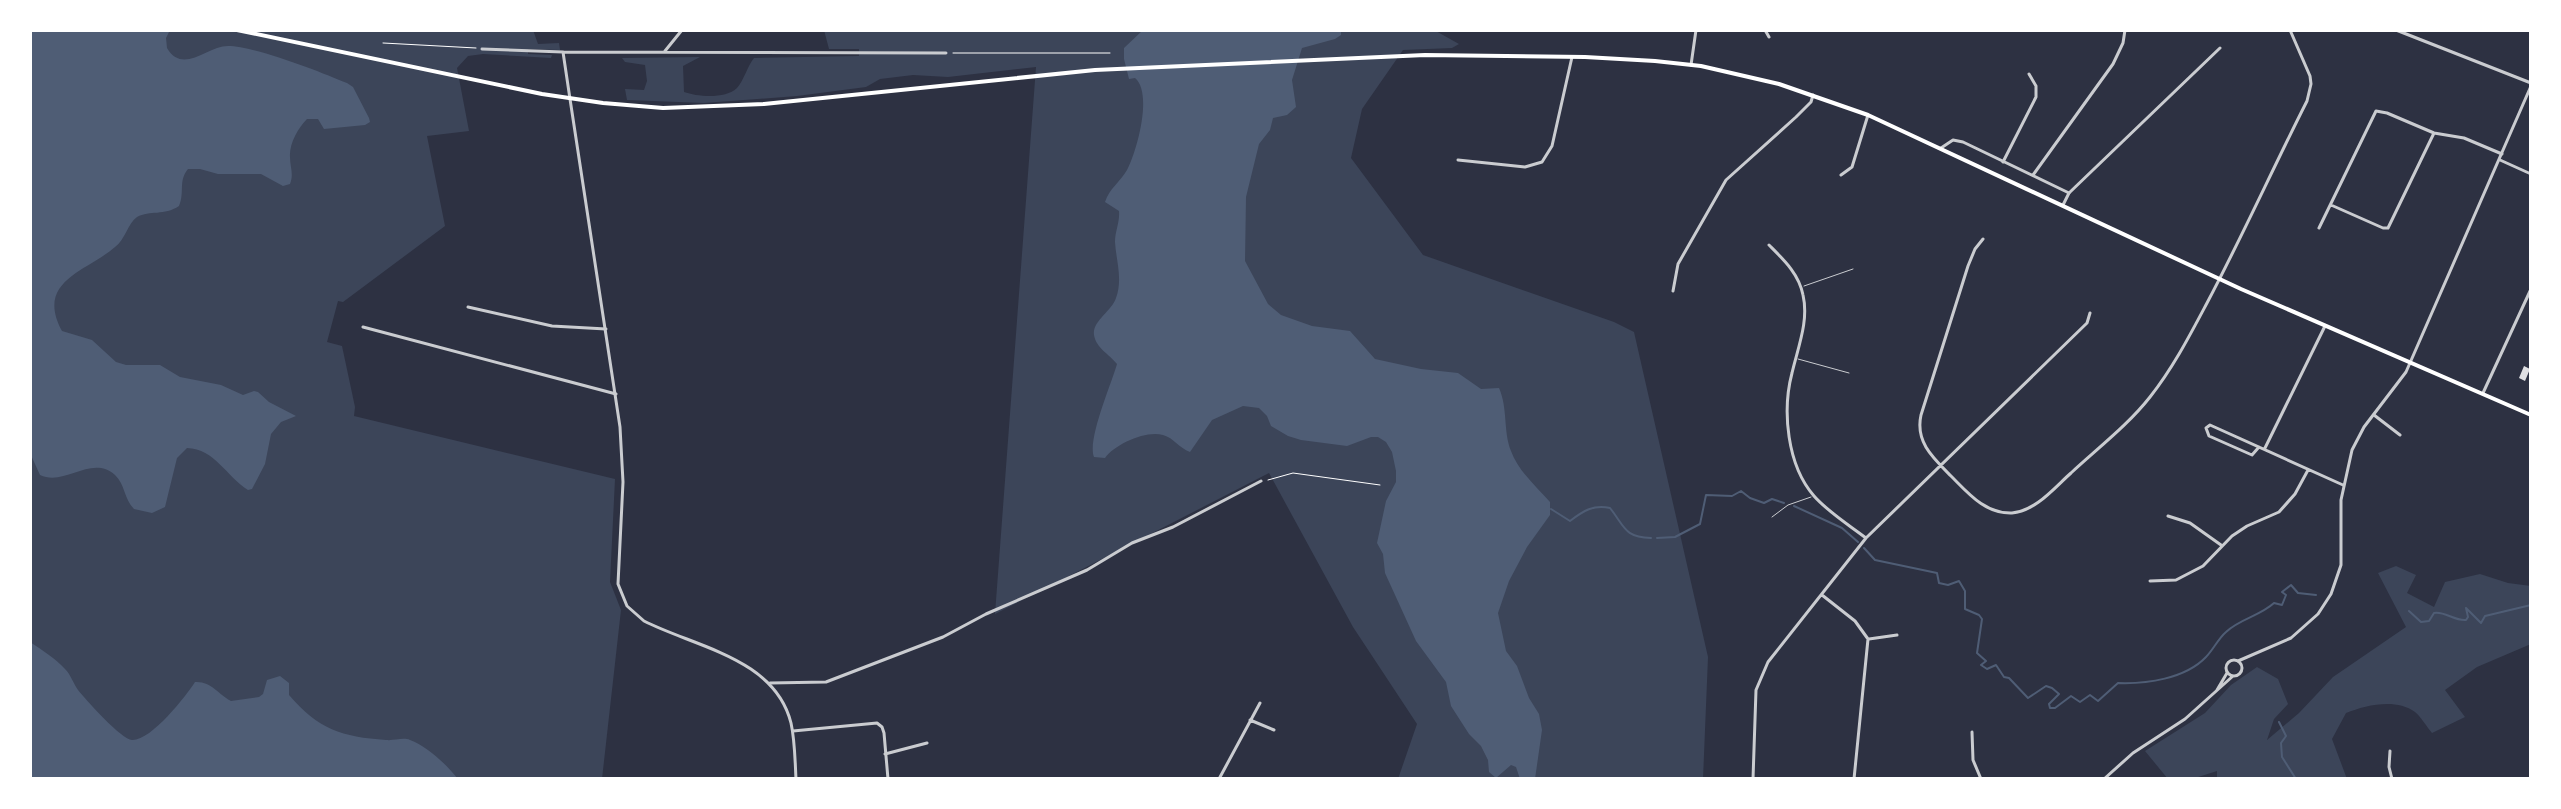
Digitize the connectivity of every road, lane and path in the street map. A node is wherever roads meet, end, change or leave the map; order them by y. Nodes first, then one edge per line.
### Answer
1 (237, 30) edge
2 (682, 30) edge
3 (1696, 30) edge
4 (1765, 30) edge
5 (2125, 30) edge
6 (2290, 30) edge
7 (2396, 30) edge
8 (1769, 37) dead end
9 (383, 43) dead end
10 (2220, 48) dead end
11 (482, 49) joint
12 (665, 51) junction
13 (563, 52) junction
14 (946, 53) joint
15 (1110, 53) dead end
16 (1572, 57) junction
17 (1691, 65) junction
18 (2029, 74) dead end
19 (2531, 84) edge
20 (1813, 95) junction
21 (570, 99) junction
22 (1868, 115) junction
23 (2434, 133) junction
24 (1941, 148) junction
25 (2502, 154) junction
26 (1458, 160) dead end
27 (2500, 160) junction
28 (2003, 162) junction
29 (2531, 174) edge
30 (1841, 175) dead end
31 (2033, 175) junction
32 (2069, 193) junction
33 (2330, 204) junction
34 (2063, 205) junction
35 (2319, 228) dead end
36 (1983, 239) dead end
37 (1769, 245) dead end
38 (1853, 269) dead end
39 (2220, 279) junction
40 (1801, 287) junction
41 (2531, 289) edge
42 (1673, 291) dead end
43 (468, 307) dead end
44 (2090, 313) dead end
45 (2325, 326) junction
46 (363, 327) dead end
47 (606, 329) junction
48 (1796, 358) junction
49 (2411, 361) junction
50 (1849, 373) dead end
51 (2483, 393) junction
52 (616, 394) junction
53 (2374, 415) junction
54 (2531, 415) edge
55 (2400, 435) dead end
56 (2262, 449) junction
57 (1940, 465) junction
58 (2308, 470) junction
59 (1261, 481) joint
60 (1380, 485) dead end
61 (2343, 485) junction
62 (1814, 496) junction
63 (2168, 516) dead end
64 (1772, 517) dead end
65 (1866, 538) junction
66 (2221, 545) junction
67 (2150, 581) dead end
68 (1822, 595) junction
69 (1897, 635) dead end
70 (1868, 639) junction
71 (2253, 656) junction
72 (2238, 661) junction
73 (2242, 669) junction
74 (2227, 672) junction
75 (2233, 676) junction
76 (770, 683) junction
77 (2217, 690) junction
78 (1260, 703) dead end
79 (1250, 720) junction
80 (1274, 730) dead end
81 (793, 731) junction
82 (1972, 732) dead end
83 (927, 743) dead end
84 (2390, 751) dead end
85 (885, 754) junction
86 (796, 779) edge
87 (888, 779) edge
88 (1219, 779) edge
89 (1753, 779) edge
90 (1854, 779) edge
91 (1981, 779) edge
92 (2104, 779) edge
93 (2392, 779) edge

1 - 21 main road
2 - 12 street
3 - 17 street
4 - 8 street
5 - 31 street
6 - 39 street
7 - 19 street
9 - 11 path
10 - 32 street
11 - 13 street
12 - 13 street
12 - 14 street
13 - 21 street
14 - 15 path
16 - 17 main road
16 - 21 main road
16 - 26 street
17 - 20 main road
18 - 28 street
19 - 25 street
20 - 22 main road
20 - 42 street
21 - 47 street
22 - 24 main road
22 - 30 street
23 - 25 street
23 - 33 street
23 - 33 street
24 - 28 street
24 - 34 main road
25 - 27 street
27 - 29 street
27 - 49 street
28 - 31 street
31 - 32 street
32 - 34 street
33 - 35 street
34 - 39 main road
36 - 57 street
37 - 40 street
38 - 40 lane
39 - 45 main road
39 - 57 street
40 - 48 street
41 - 51 street
43 - 47 street
44 - 57 street
45 - 49 main road
45 - 56 street
46 - 52 street
47 - 52 street
48 - 50 lane
48 - 62 street
49 - 51 main road
49 - 53 street
51 - 54 main road
52 - 76 street
53 - 55 street
53 - 61 street
56 - 56 street
56 - 58 street
57 - 65 street
58 - 61 street
58 - 66 street
59 - 60 path
59 - 76 street
61 - 71 street
62 - 64 lane
62 - 65 street
63 - 66 street
65 - 68 street
66 - 67 street
68 - 70 street
68 - 89 street
69 - 70 street
70 - 90 street
71 - 72 street
71 - 73 street
72 - 73 street
72 - 74 street
73 - 75 street
74 - 75 street
74 - 77 street
75 - 77 street
76 - 81 street
77 - 92 street
78 - 79 street
79 - 80 street
79 - 88 street
81 - 85 street
81 - 86 street
82 - 91 street
83 - 85 street
84 - 93 street
85 - 87 street

